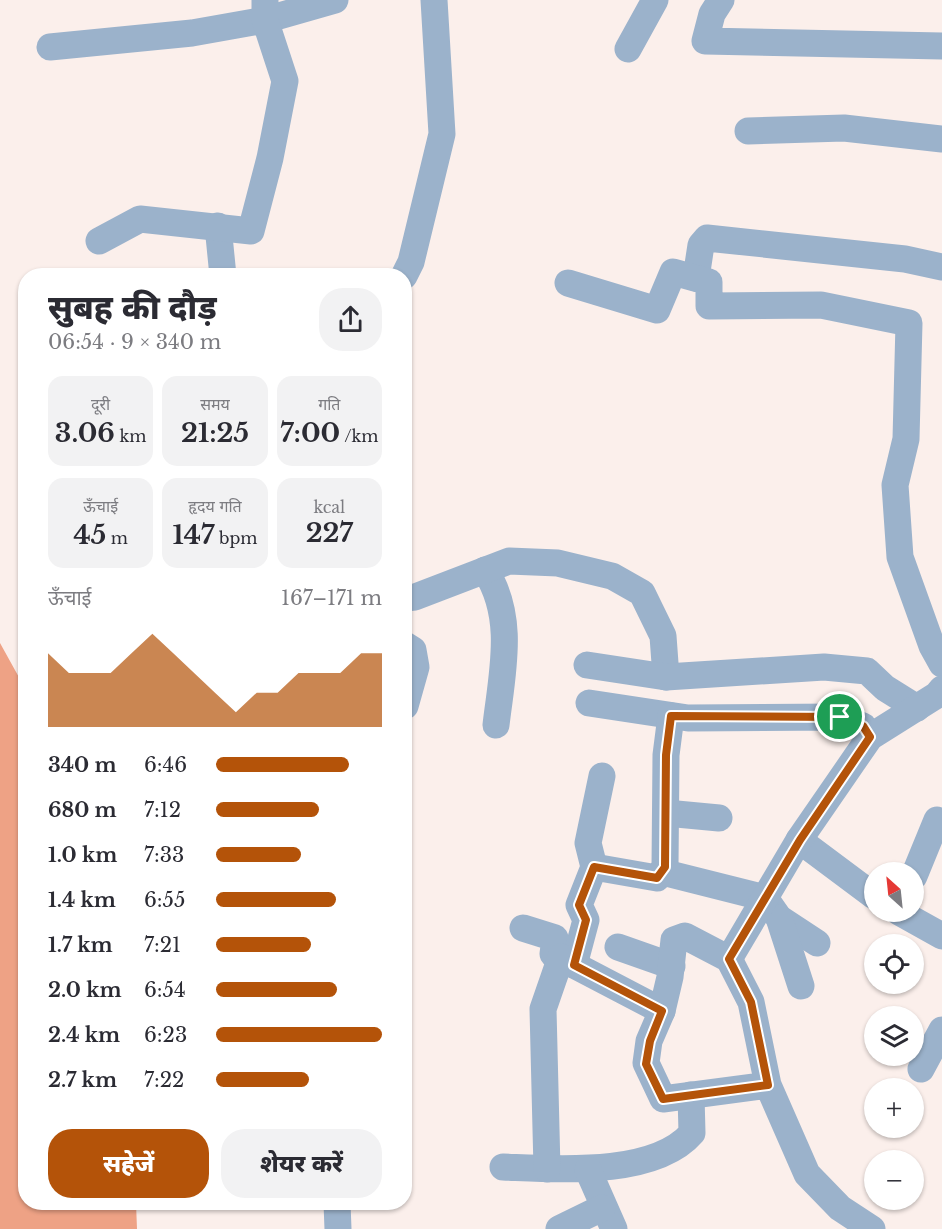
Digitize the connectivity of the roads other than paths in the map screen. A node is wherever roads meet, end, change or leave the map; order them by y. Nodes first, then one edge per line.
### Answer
1 (334, 0) edge
2 (434, 0) edge
3 (655, 0) edge
4 (721, 0) edge
5 (265, 10) edge
6 (942, 46) edge
7 (50, 47) dead end
8 (628, 49) dead end
9 (748, 131) dead end
10 (942, 139) edge
11 (218, 226) junction
12 (99, 241) dead end
13 (942, 267) edge
14 (222, 268) edge
15 (408, 268) edge
16 (696, 278) junction
17 (568, 283) dead end
18 (485, 570) junction
19 (412, 597) edge
20 (412, 649) edge
21 (942, 664) edge
22 (587, 665) dead end
23 (666, 677) junction
24 (412, 681) edge
25 (935, 697) edge
26 (589, 703) dead end
27 (671, 716) junction
28 (496, 725) dead end
29 (870, 737) junction
30 (602, 776) dead end
31 (666, 813) junction
32 (719, 818) dead end
33 (937, 820) dead end
34 (800, 840) junction
35 (920, 862) edge
36 (594, 867) junction
37 (662, 872) junction
38 (864, 888) edge
39 (772, 908) junction
40 (917, 922) edge
41 (523, 928) dead end
42 (942, 936) edge
43 (817, 943) dead end
44 (618, 947) dead end
45 (729, 959) junction
46 (567, 961) junction
47 (672, 966) junction
48 (801, 986) dead end
49 (662, 1011) junction
50 (942, 1030) edge
51 (921, 1069) dead end
52 (768, 1085) junction
53 (691, 1095) junction
54 (503, 1167) dead end
55 (547, 1169) junction
56 (588, 1170) junction
57 (337, 1210) edge
58 (608, 1218) edge
59 (338, 1229) edge
60 (559, 1229) edge
61 (872, 1229) edge

1 - 5 street
2 - 15 street
3 - 8 street
4 - 6 street
5 - 7 street
5 - 11 street
9 - 10 street
11 - 12 street
11 - 14 street
13 - 16 street
16 - 17 street
16 - 21 street
18 - 19 street
18 - 23 street
18 - 28 street
20 - 24 street
22 - 23 street
23 - 25 street
25 - 29 street
26 - 27 street
27 - 29 street
27 - 31 street
29 - 34 street
30 - 36 street
31 - 32 street
31 - 37 street
33 - 35 street
34 - 38 street
34 - 39 street
36 - 37 street
36 - 46 street
37 - 39 street
39 - 43 street
39 - 45 street
39 - 48 street
40 - 42 street
41 - 46 street
44 - 47 street
45 - 47 street
45 - 52 street
46 - 49 street
46 - 55 street
47 - 49 street
49 - 53 street
50 - 51 street
52 - 53 street
52 - 61 street
53 - 56 street
54 - 55 street
55 - 56 street
56 - 58 street
57 - 59 street
58 - 60 street

